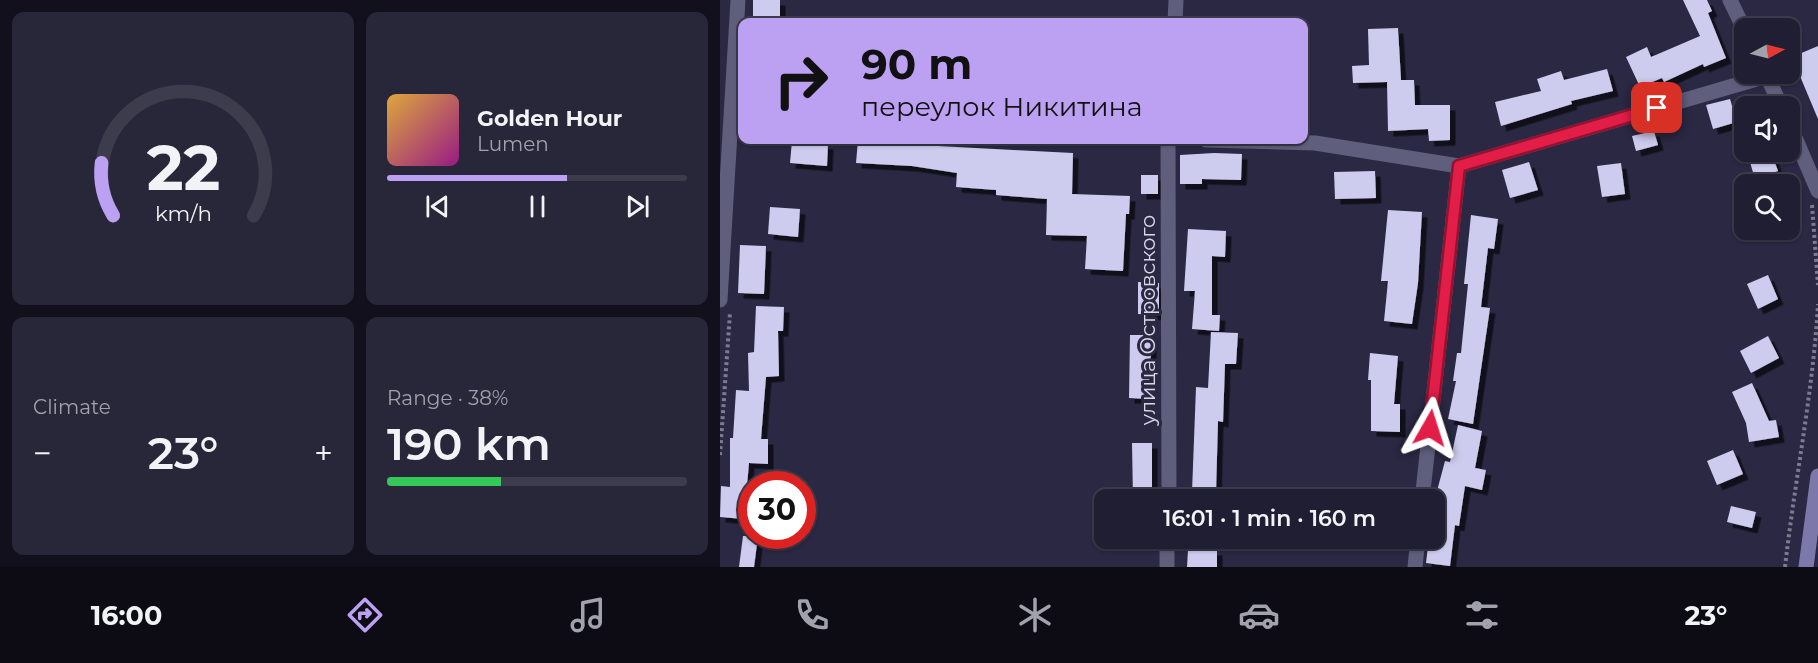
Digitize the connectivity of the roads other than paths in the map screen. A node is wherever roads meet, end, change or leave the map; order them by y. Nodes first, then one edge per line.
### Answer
1 (738, 0) edge
2 (1176, 0) edge
3 (1730, 0) edge
4 (1174, 18) edge
5 (1739, 18) edge
6 (1737, 84) edge
7 (737, 115) edge
8 (1308, 143) edge
9 (1168, 144) edge
10 (1800, 155) edge
11 (1459, 166) junction
12 (1815, 198) edge
13 (720, 300) edge
14 (1818, 476) edge
15 (1169, 489) edge
16 (1423, 489) edge
17 (1167, 549) edge
18 (1417, 549) edge
19 (1167, 567) edge
20 (1415, 567) edge
21 (1806, 567) edge

1 - 7 street
2 - 4 street
3 - 5 street
6 - 11 street
7 - 13 street
8 - 11 street
9 - 15 street, улица Островского
10 - 12 street
11 - 16 street
14 - 21 main road
17 - 19 street
18 - 20 street

